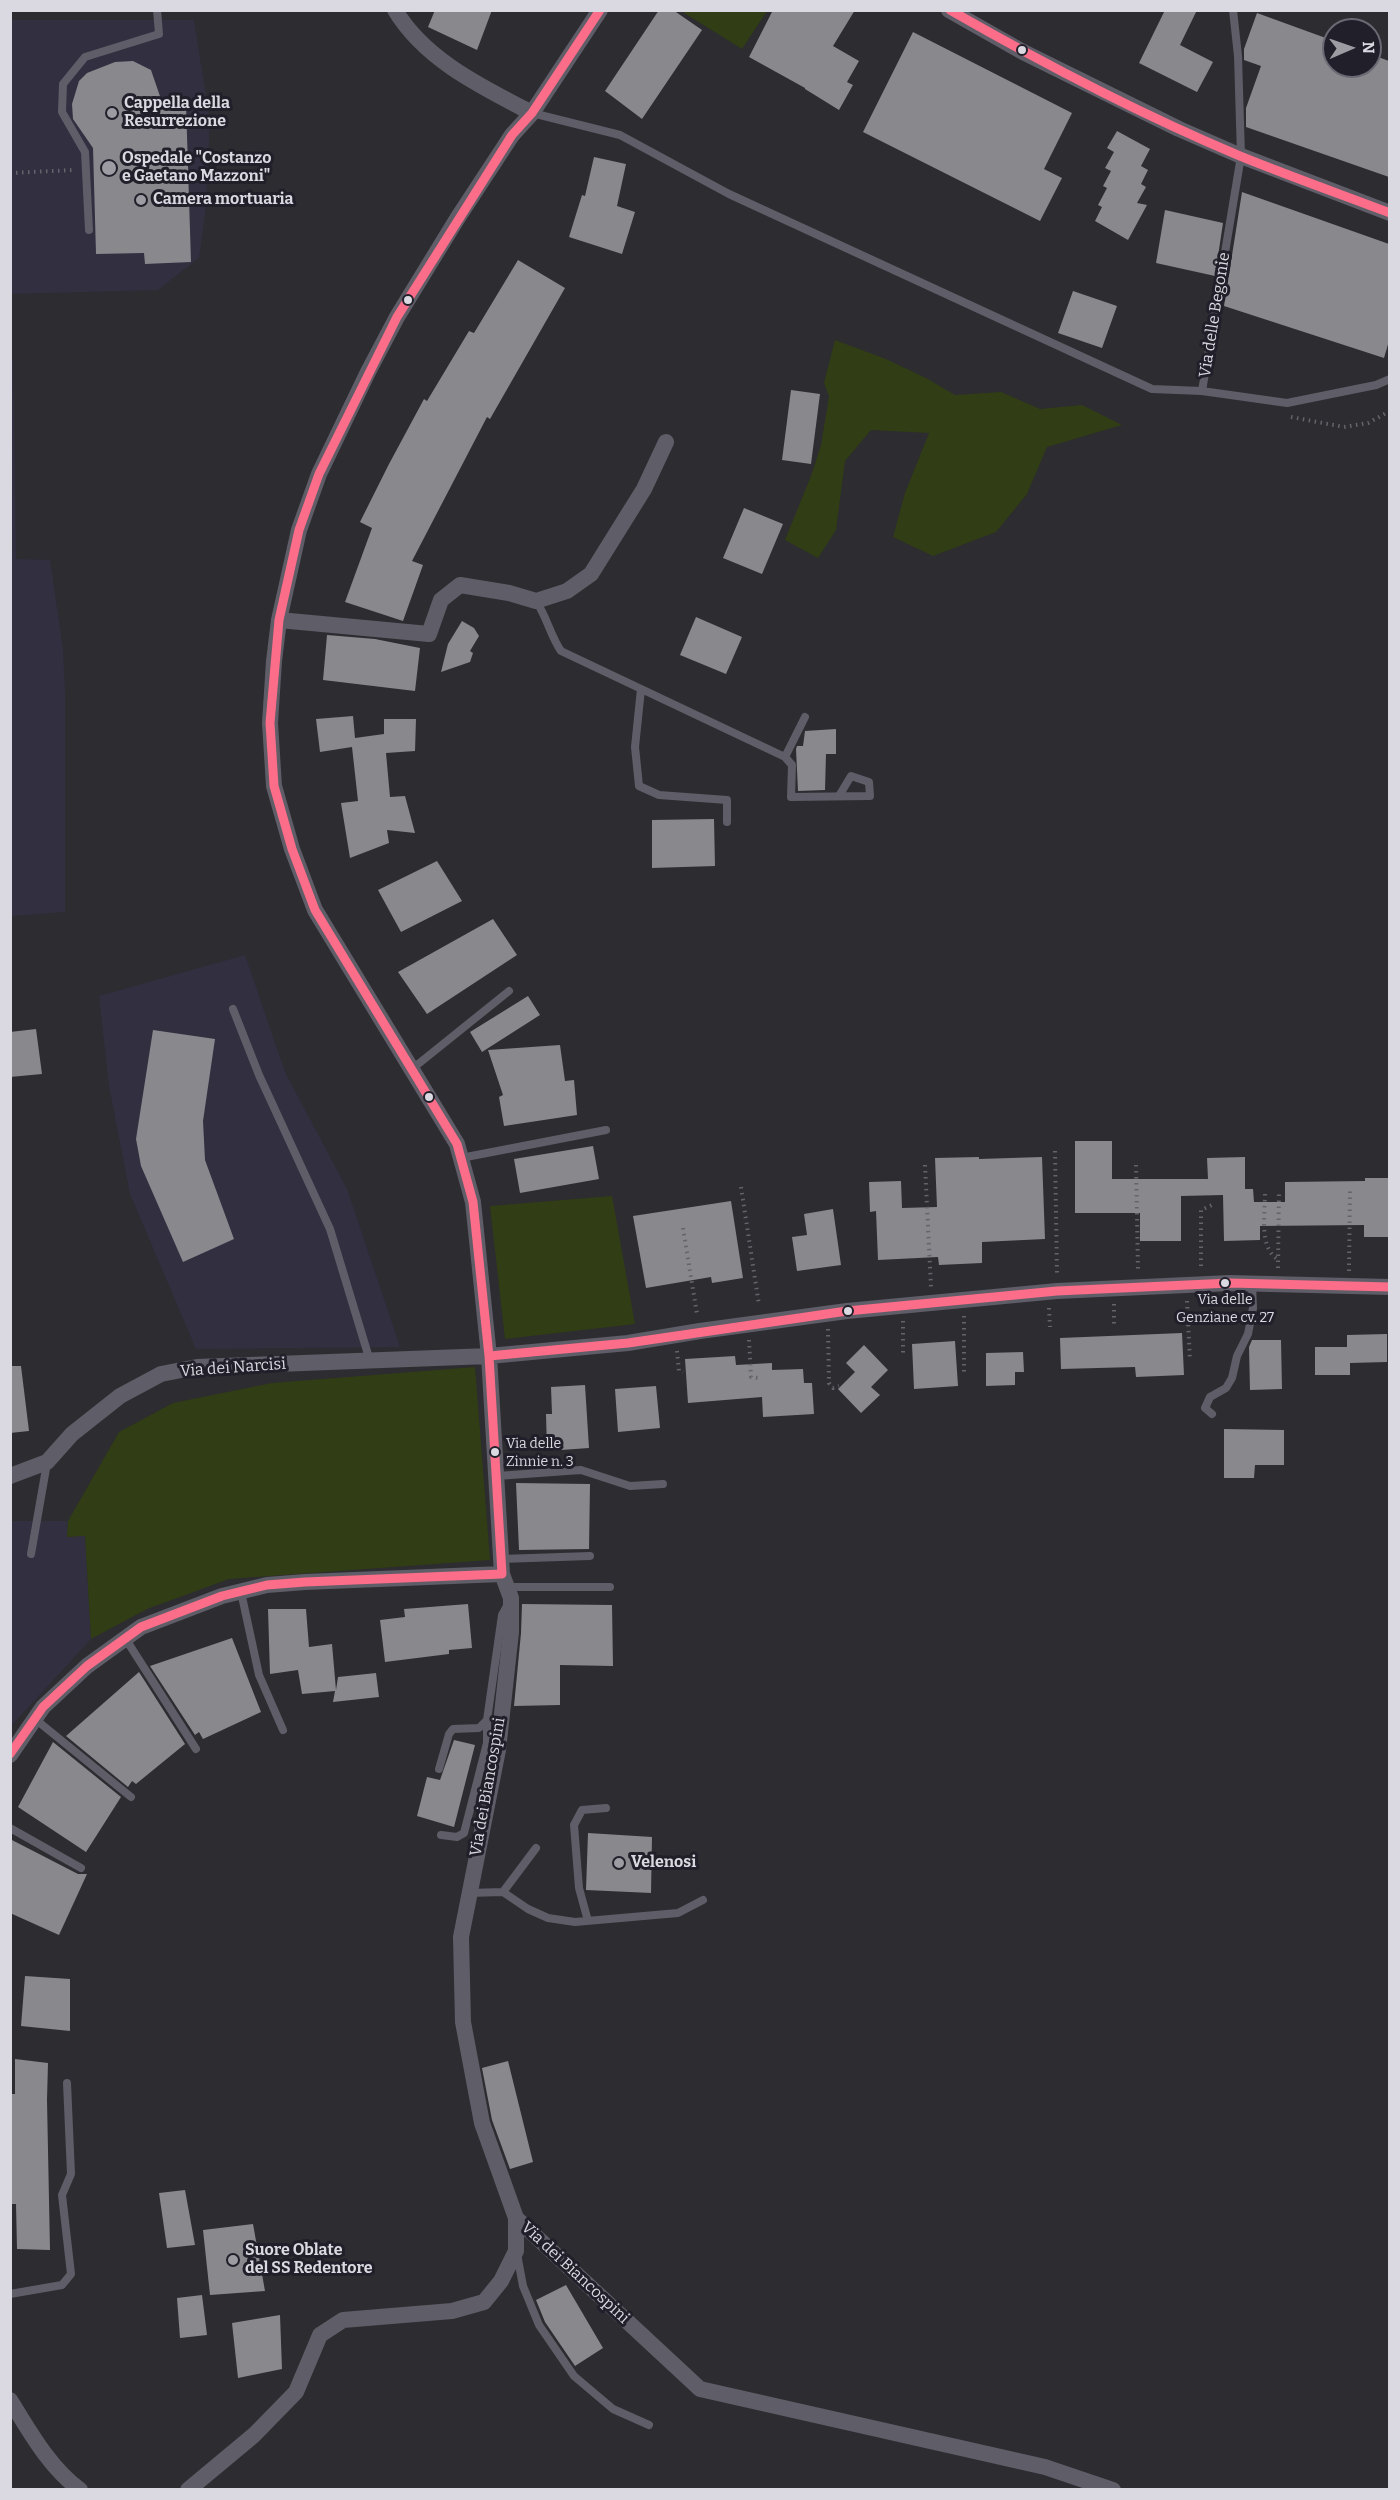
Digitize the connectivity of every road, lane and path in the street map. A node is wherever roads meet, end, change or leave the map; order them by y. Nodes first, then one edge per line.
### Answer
1 (157, 10) edge
2 (395, 10) edge
3 (600, 10) edge
4 (1233, 10) edge
5 (953, 11) edge
6 (532, 113) junction
7 (1241, 156) junction
8 (86, 169) junction
9 (10, 173) edge
10 (1389, 213) edge
11 (88, 230) dead end
12 (1389, 379) edge
13 (1202, 391) junction
14 (1389, 411) edge
15 (1281, 415) dead end
16 (666, 442) dead end
17 (536, 601) junction
18 (279, 620) junction
19 (641, 689) junction
20 (805, 717) dead end
21 (785, 757) junction
22 (839, 796) dead end
23 (727, 822) dead end
24 (509, 992) dead end
25 (233, 1009) dead end
26 (412, 1069) junction
27 (606, 1130) dead end
28 (1055, 1151) dead end
29 (461, 1158) junction
30 (925, 1165) dead end
31 (1136, 1165) dead end
32 (741, 1187) dead end
33 (1350, 1190) dead end
34 (1280, 1191) dead end
35 (1265, 1194) dead end
36 (1212, 1205) dead end
37 (683, 1228) dead end
38 (1277, 1259) junction
39 (1252, 1284) junction
40 (1279, 1284) junction
41 (1194, 1285) junction
42 (1349, 1285) junction
43 (1389, 1287) edge
44 (1138, 1288) junction
45 (1057, 1291) junction
46 (964, 1300) junction
47 (932, 1303) junction
48 (903, 1306) junction
49 (828, 1314) junction
50 (755, 1323) junction
51 (700, 1331) junction
52 (489, 1356) junction
53 (903, 1358) dead end
54 (370, 1360) junction
55 (1190, 1360) dead end
56 (964, 1372) dead end
57 (758, 1378) dead end
58 (839, 1386) dead end
59 (1212, 1414) dead end
60 (47, 1462) junction
61 (10, 1476) edge
62 (497, 1476) junction
63 (663, 1484) dead end
64 (31, 1554) dead end
65 (590, 1556) dead end
66 (506, 1579) junction
67 (610, 1587) dead end
68 (241, 1592) junction
69 (125, 1638) junction
70 (35, 1719) junction
71 (487, 1720) junction
72 (284, 1730) dead end
73 (196, 1749) dead end
74 (10, 1755) edge
75 (439, 1769) dead end
76 (130, 1797) dead end
77 (606, 1808) dead end
78 (10, 1828) edge
79 (441, 1834) dead end
80 (536, 1848) dead end
81 (81, 1868) dead end
82 (469, 1893) junction
83 (503, 1893) junction
84 (703, 1900) dead end
85 (588, 1920) junction
86 (66, 2083) dead end
87 (516, 2218) junction
88 (516, 2251) junction
89 (10, 2294) edge
90 (10, 2400) edge
91 (649, 2425) dead end
92 (80, 2490) edge
93 (188, 2490) edge
94 (1113, 2490) edge

1 - 8 lane
2 - 6 street
3 - 6 street, Via dei Biancospini
4 - 7 lane, Via delle Begonie
5 - 7 street
6 - 13 lane
6 - 18 street, Via dei Biancospini
7 - 10 street
7 - 13 lane, Via delle Begonie
8 - 9 path
8 - 11 lane
12 - 13 lane, Via delle Begonie
14 - 15 path
16 - 17 street
17 - 18 street
17 - 19 lane
18 - 26 street, Via dei Biancospini
19 - 21 lane
19 - 23 lane
20 - 21 lane
21 - 22 lane
24 - 26 lane
25 - 54 lane
26 - 29 street, Via dei Biancospini
27 - 29 lane
28 - 45 path
29 - 52 street, Via dei Biancospini
30 - 47 path
31 - 44 path
32 - 50 path
33 - 42 path
34 - 38 path
35 - 38 path
36 - 41 path
37 - 51 path
38 - 40 path
39 - 40 street, Via dei Narcisi
39 - 41 street, Via dei Narcisi
39 - 59 lane
40 - 42 street, Via dei Narcisi
41 - 44 street, Via dei Narcisi
41 - 55 path
42 - 43 street, Via dei Narcisi
44 - 45 street, Via dei Narcisi
45 - 46 street, Via dei Narcisi
46 - 47 street, Via dei Narcisi
46 - 56 path
47 - 48 street, Via dei Narcisi
48 - 49 street, Via dei Narcisi
48 - 53 path
49 - 50 street, Via dei Narcisi
49 - 58 path
50 - 51 street, Via dei Narcisi
50 - 57 path
51 - 52 street, Via dei Narcisi
52 - 54 street, Via dei Narcisi
52 - 62 street, Via dei Biancospini
54 - 60 street, Via dei Narcisi
60 - 61 street, Via dei Narcisi
60 - 64 lane
62 - 63 lane
62 - 66 street, Via dei Biancospini
65 - 66 lane
66 - 67 lane
66 - 68 street
66 - 71 lane
66 - 82 street, Via dei Biancospini
68 - 69 street
68 - 72 lane
69 - 70 street
69 - 73 lane
70 - 74 street
70 - 76 lane
71 - 75 lane
71 - 79 lane
77 - 85 lane
78 - 81 lane
80 - 83 lane
82 - 83 lane
82 - 87 street, Via dei Biancospini
83 - 85 lane
84 - 85 lane
86 - 89 lane
87 - 88 street
87 - 94 street, Via dei Biancospini
88 - 91 lane
88 - 93 street
90 - 92 street

